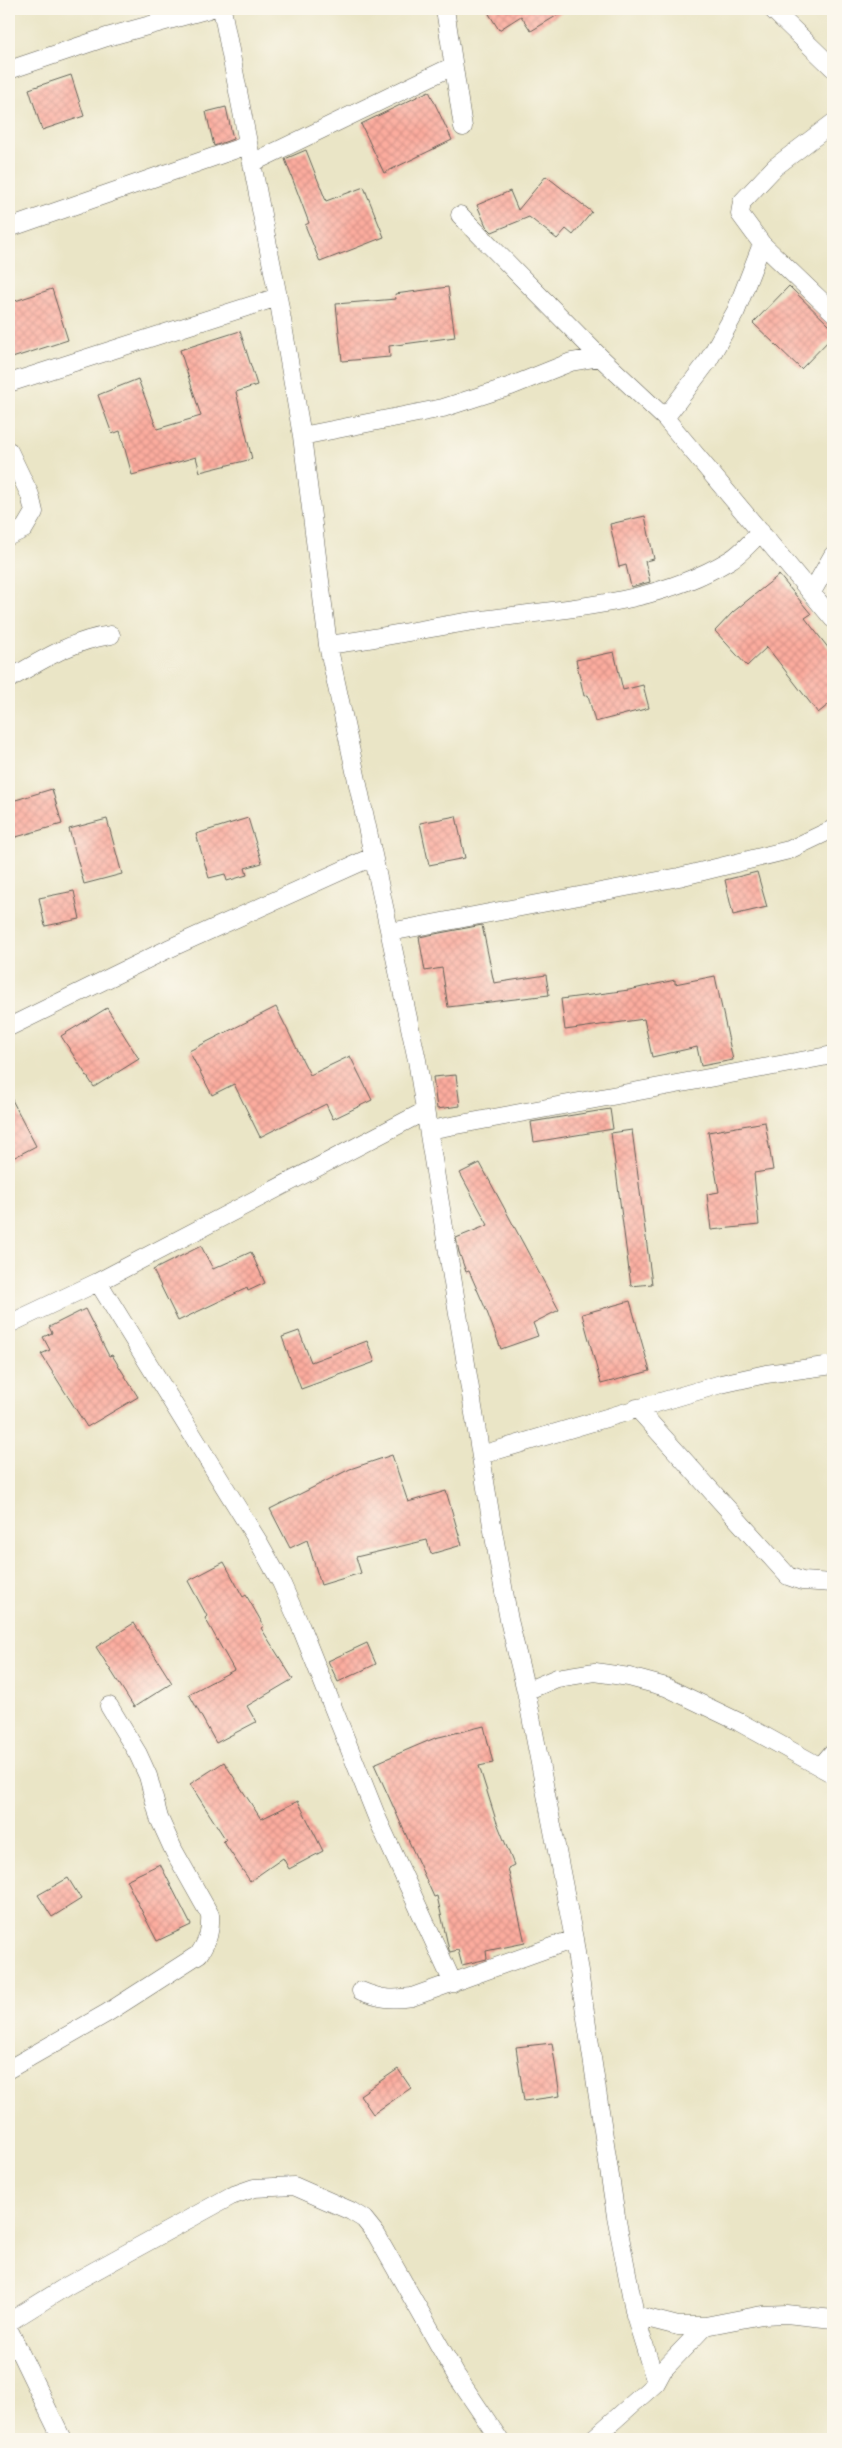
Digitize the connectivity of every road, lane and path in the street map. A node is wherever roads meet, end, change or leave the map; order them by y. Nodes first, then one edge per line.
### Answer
1 (209, 9) edge
2 (222, 9) edge
3 (445, 9) edge
4 (772, 9) edge
5 (453, 66) junction
6 (833, 68) edge
7 (9, 70) edge
8 (833, 123) edge
9 (463, 127) dead end
10 (248, 145) junction
11 (252, 164) junction
12 (460, 215) dead end
13 (9, 228) edge
14 (762, 244) junction
15 (278, 297) junction
16 (833, 312) edge
17 (600, 357) junction
18 (9, 383) edge
19 (665, 418) junction
20 (302, 436) junction
21 (9, 451) edge
22 (761, 532) junction
23 (9, 536) edge
24 (833, 556) edge
25 (812, 592) junction
26 (833, 619) edge
27 (111, 635) dead end
28 (328, 645) junction
29 (9, 679) edge
30 (833, 829) edge
31 (372, 857) junction
32 (390, 932) junction
33 (9, 1027) edge
34 (833, 1055) edge
35 (425, 1111) junction
36 (429, 1130) junction
37 (98, 1282) junction
38 (9, 1324) edge
39 (833, 1365) edge
40 (637, 1408) junction
41 (481, 1455) junction
42 (833, 1583) edge
43 (526, 1691) junction
44 (109, 1706) dead end
45 (833, 1752) edge
46 (827, 1770) edge
47 (574, 1939) junction
48 (453, 1983) junction
49 (361, 1991) dead end
50 (9, 2069) edge
51 (635, 2315) junction
52 (833, 2319) edge
53 (9, 2322) edge
54 (705, 2326) junction
55 (9, 2330) edge
56 (656, 2383) junction
57 (62, 2439) edge
58 (499, 2439) edge
59 (593, 2439) edge

1 - 7 street
2 - 10 street
3 - 5 street
4 - 6 street
5 - 9 street
5 - 11 street
8 - 14 street
10 - 11 street
10 - 13 street
11 - 15 street
12 - 17 street
14 - 16 street
14 - 19 street
15 - 18 street
15 - 20 street
17 - 19 street
17 - 20 street
19 - 22 street
20 - 28 street
21 - 23 street
22 - 25 street
22 - 28 street
24 - 25 street
25 - 26 street
27 - 29 street
28 - 31 street
30 - 32 street
31 - 32 street
31 - 33 street
32 - 35 street
34 - 36 street
35 - 36 street
35 - 37 street
36 - 41 street
37 - 38 street
37 - 48 street
39 - 40 street
40 - 41 street
40 - 42 street
41 - 43 street
43 - 46 street
43 - 47 street
44 - 50 street
45 - 46 street
47 - 48 street
47 - 51 street
48 - 49 street
51 - 54 street
51 - 56 street
52 - 54 street
53 - 58 street
54 - 56 street
55 - 57 street
56 - 59 street

